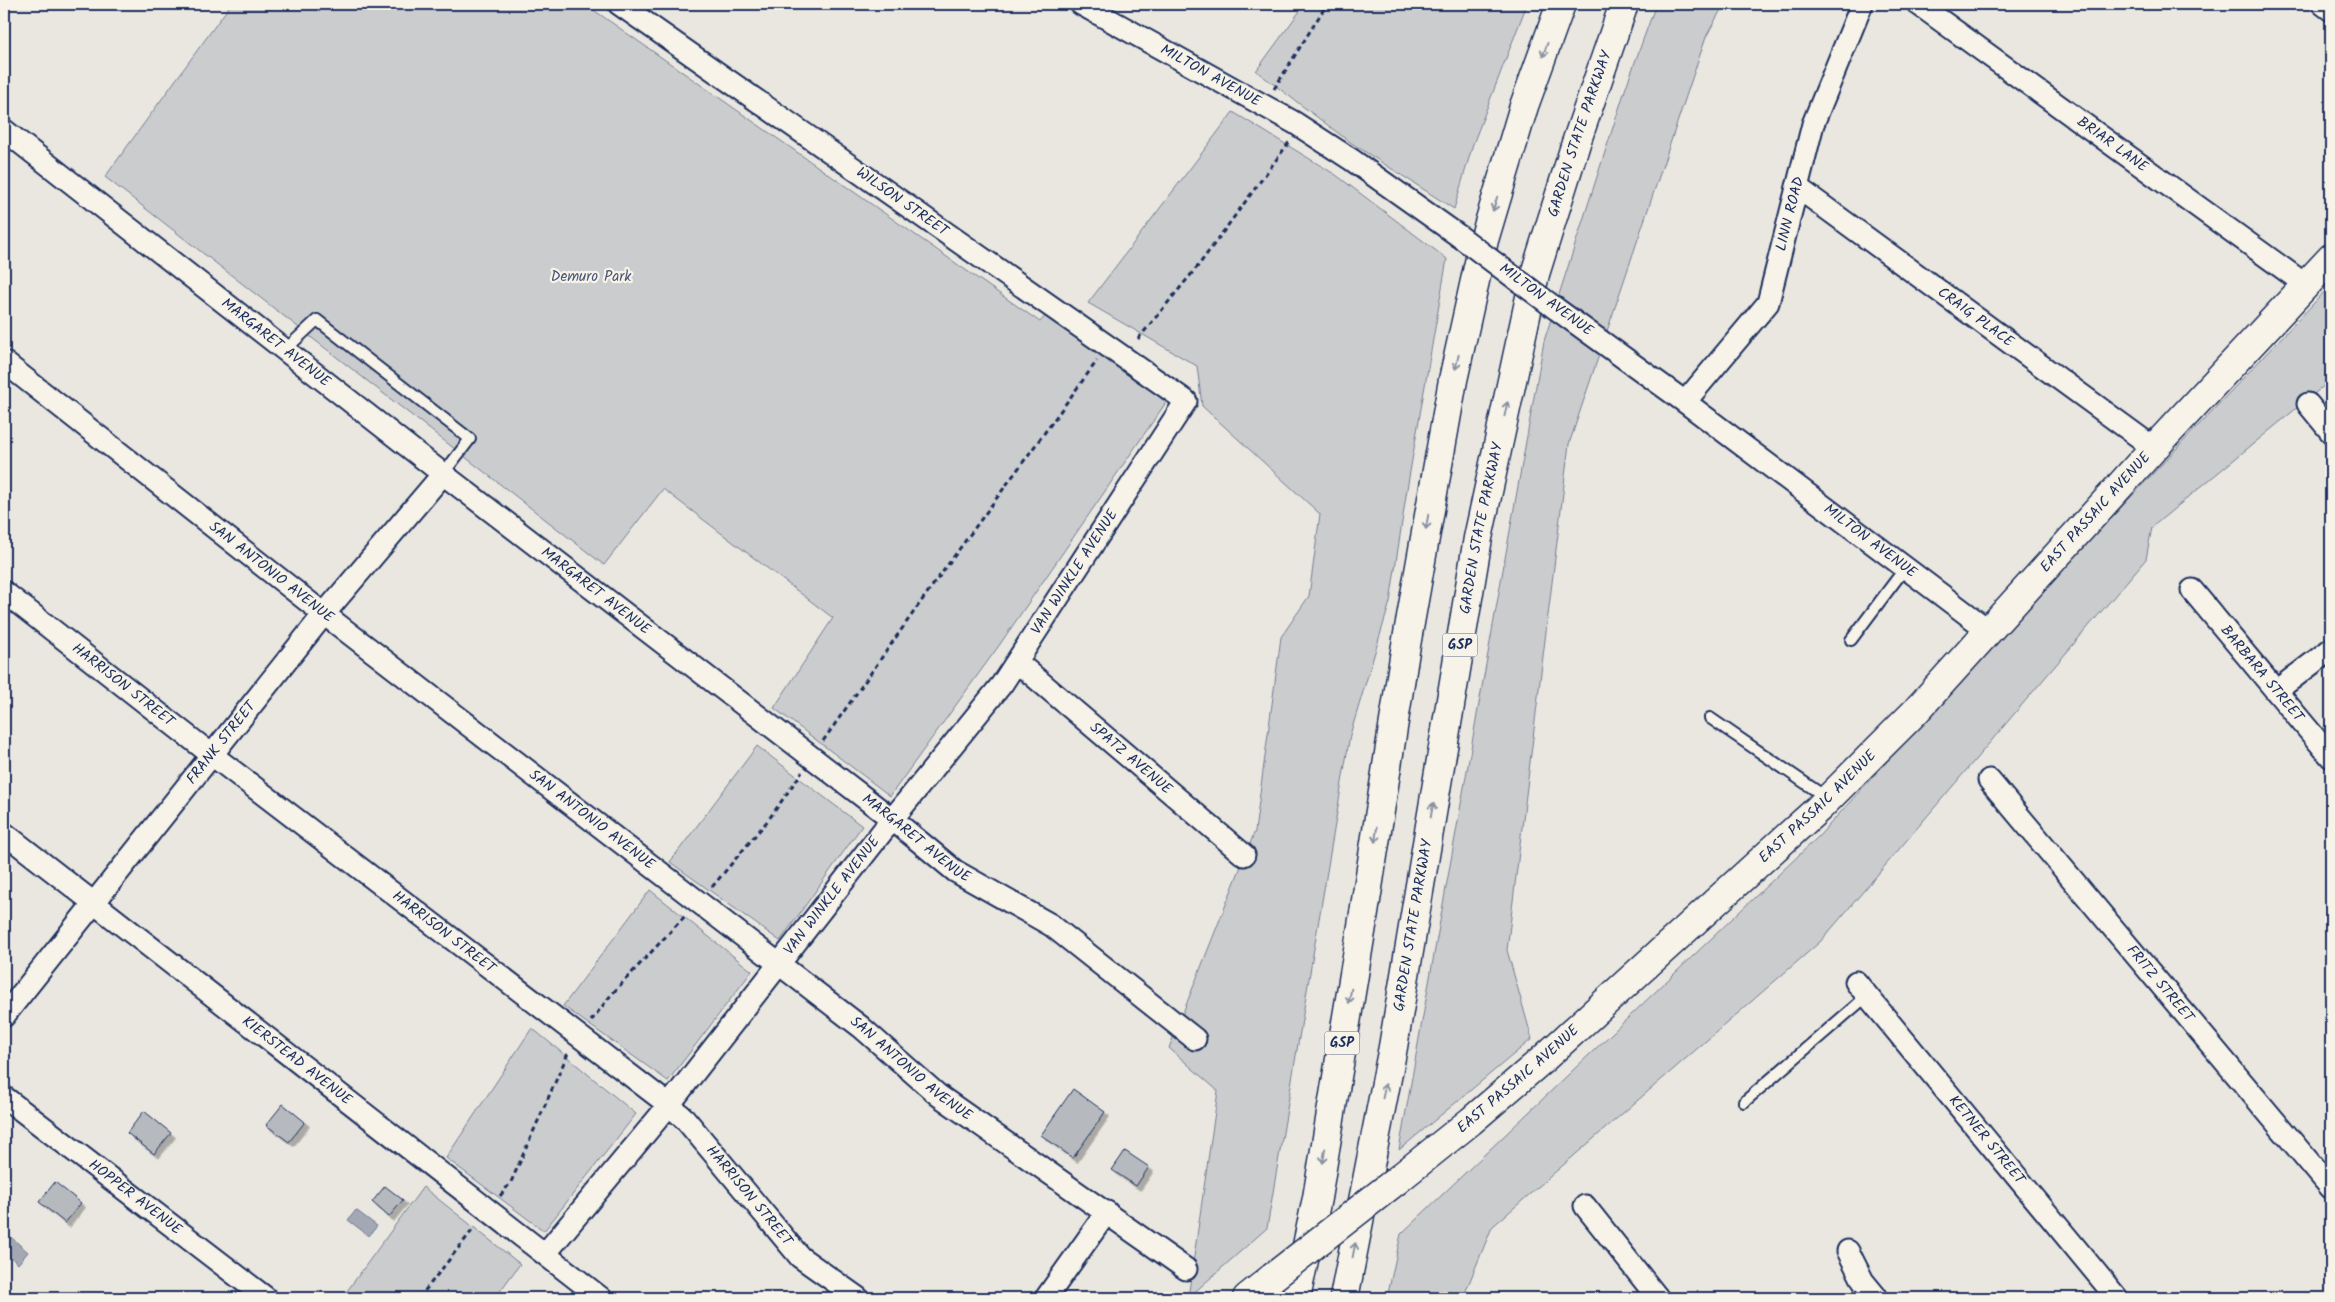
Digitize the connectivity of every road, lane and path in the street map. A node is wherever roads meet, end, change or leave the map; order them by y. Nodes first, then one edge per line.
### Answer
1 (619, 4) edge
2 (1081, 4) edge
3 (1327, 4) edge
4 (1561, 4) edge
5 (1624, 4) edge
6 (1862, 4) edge
7 (1918, 4) edge
8 (2324, 4) edge
9 (2331, 10) edge
10 (1271, 94) dead end
11 (4, 130) edge
12 (1291, 140) dead end
13 (1797, 187) junction
14 (2331, 258) edge
15 (2306, 285) junction
16 (1138, 339) dead end
17 (1108, 346) junction
18 (285, 350) junction
19 (4, 362) edge
20 (1186, 401) joint
21 (1685, 402) junction
22 (2308, 404) dead end
23 (2331, 432) edge
24 (2154, 448) junction
25 (443, 474) junction
26 (1905, 568) junction
27 (2192, 590) dead end
28 (4, 592) edge
29 (324, 614) junction
30 (1988, 630) junction
31 (1851, 640) dead end
32 (2331, 649) edge
33 (1017, 662) junction
34 (2276, 691) junction
35 (1710, 718) dead end
36 (820, 746) dead end
37 (212, 755) junction
38 (2331, 757) edge
39 (803, 771) dead end
40 (1989, 780) dead end
41 (1828, 799) junction
42 (892, 819) junction
43 (4, 833) edge
44 (1244, 855) dead end
45 (712, 888) dead end
46 (94, 903) junction
47 (687, 914) dead end
48 (779, 963) junction
49 (1862, 989) joint
50 (4, 1016) edge
51 (588, 1025) dead end
52 (1195, 1039) dead end
53 (569, 1050) dead end
54 (4, 1097) edge
55 (1744, 1102) dead end
56 (669, 1105) junction
57 (2331, 1188) edge
58 (498, 1198) dead end
59 (1585, 1206) dead end
60 (1107, 1212) junction
61 (475, 1227) dead end
62 (1848, 1251) dead end
63 (545, 1254) junction
64 (1186, 1269) dead end
65 (596, 1294) edge
66 (266, 1298) edge
67 (419, 1298) edge
68 (858, 1298) edge
69 (1046, 1298) edge
70 (1247, 1298) edge
71 (1296, 1298) edge
72 (1344, 1298) edge
73 (1658, 1298) edge
74 (1877, 1298) edge
75 (2117, 1298) edge

1 - 17 street, WILSON STREET
2 - 21 street, MILTON AVENUE, bridge
3 - 10 path
4 -> 71 main road, GSP
72 -> 5 main road, GARDEN STATE PARKWAY / GSP
6 - 13 street, LINN ROAD
7 - 15 street, BRIAR LANE
8 - 9 street
11 - 18 street, MARGARET AVENUE
12 - 16 path
13 - 21 street, LINN ROAD
13 - 24 street, CRAIG PLACE
14 - 15 main road, EAST PASSAIC AVENUE
15 - 24 main road, EAST PASSAIC AVENUE
17 - 20 street, WILSON STREET
17 - 36 path
18 - 25 street, MARGARET AVENUE
18 - 25 lane
19 - 29 street, SAN ANTONIO AVENUE
20 - 33 street, VAN WINKLE AVENUE
21 - 26 street, MILTON AVENUE
22 - 23 street
24 - 30 main road, EAST PASSAIC AVENUE
25 - 29 street, FRANK STREET
25 - 42 street, MARGARET AVENUE
26 - 30 street, MILTON AVENUE
26 - 31 lane
27 - 34 street, BARBARA STREET
28 - 37 street, HARRISON STREET
29 - 37 street, FRANK STREET
29 - 48 street, SAN ANTONIO AVENUE
30 - 41 main road, EAST PASSAIC AVENUE
32 - 34 street
33 - 42 street, VAN WINKLE AVENUE
33 - 44 street, SPATZ AVENUE
34 - 38 street, BARBARA STREET
35 - 41 lane
37 - 46 street, FRANK STREET
37 - 56 street, HARRISON STREET
39 - 45 path
40 - 57 street, FRITZ STREET
41 - 70 main road, EAST PASSAIC AVENUE, bridge
42 - 48 street, VAN WINKLE AVENUE
42 - 52 street, MARGARET AVENUE
43 - 46 street, KIERSTEAD AVENUE
46 - 50 street, FRANK STREET
46 - 63 street, KIERSTEAD AVENUE
47 - 51 path
48 - 56 street, VAN WINKLE AVENUE
48 - 60 street, SAN ANTONIO AVENUE
49 - 55 lane
49 - 75 street, KETNER STREET
53 - 58 path
54 - 66 street, HOPPER AVENUE
56 - 63 street, VAN WINKLE AVENUE
56 - 68 street, HARRISON STREET
59 - 73 street
60 - 64 street, SAN ANTONIO AVENUE
60 - 69 street
61 - 67 path
62 - 74 street
63 - 65 street, KIERSTEAD AVENUE

